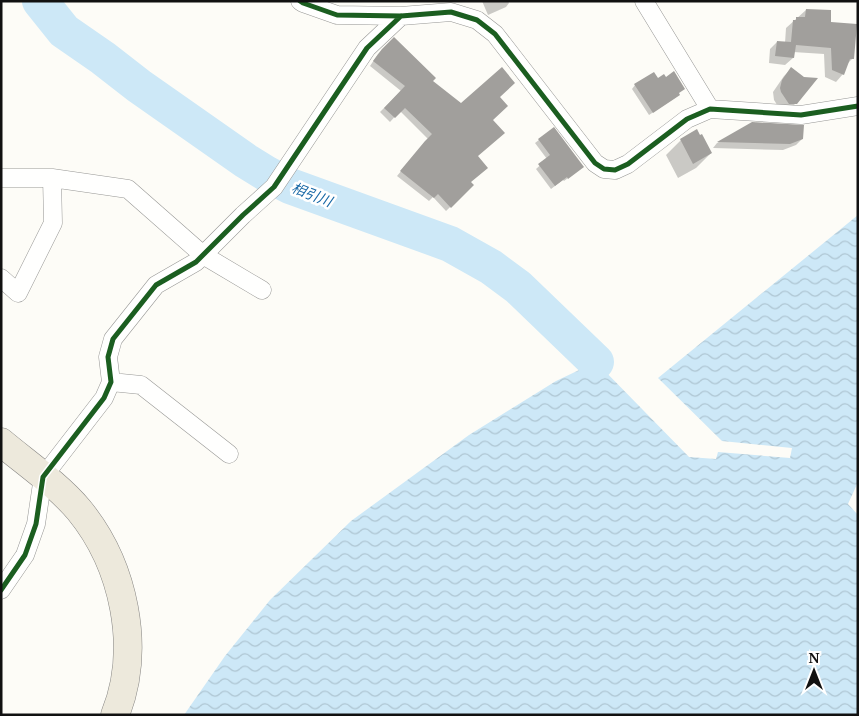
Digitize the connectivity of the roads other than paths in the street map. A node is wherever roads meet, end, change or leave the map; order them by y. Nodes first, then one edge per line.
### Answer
1 (300, 1) edge
2 (644, 1) edge
3 (458, 6) edge
4 (401, 16) junction
5 (858, 106) edge
6 (710, 109) junction
7 (1, 178) edge
8 (52, 178) junction
9 (203, 256) junction
10 (1, 278) edge
11 (262, 290) dead end
12 (111, 382) junction
13 (1, 442) edge
14 (229, 454) dead end
15 (43, 477) junction
16 (1, 590) edge
17 (115, 715) edge

1 - 4 street
2 - 6 street
3 - 4 street
3 - 6 street
4 - 9 street
5 - 6 street
7 - 8 street
8 - 9 street
8 - 10 street
9 - 11 street
9 - 12 street
12 - 14 street
12 - 15 street
13 - 15 main road
15 - 16 street
15 - 17 main road

